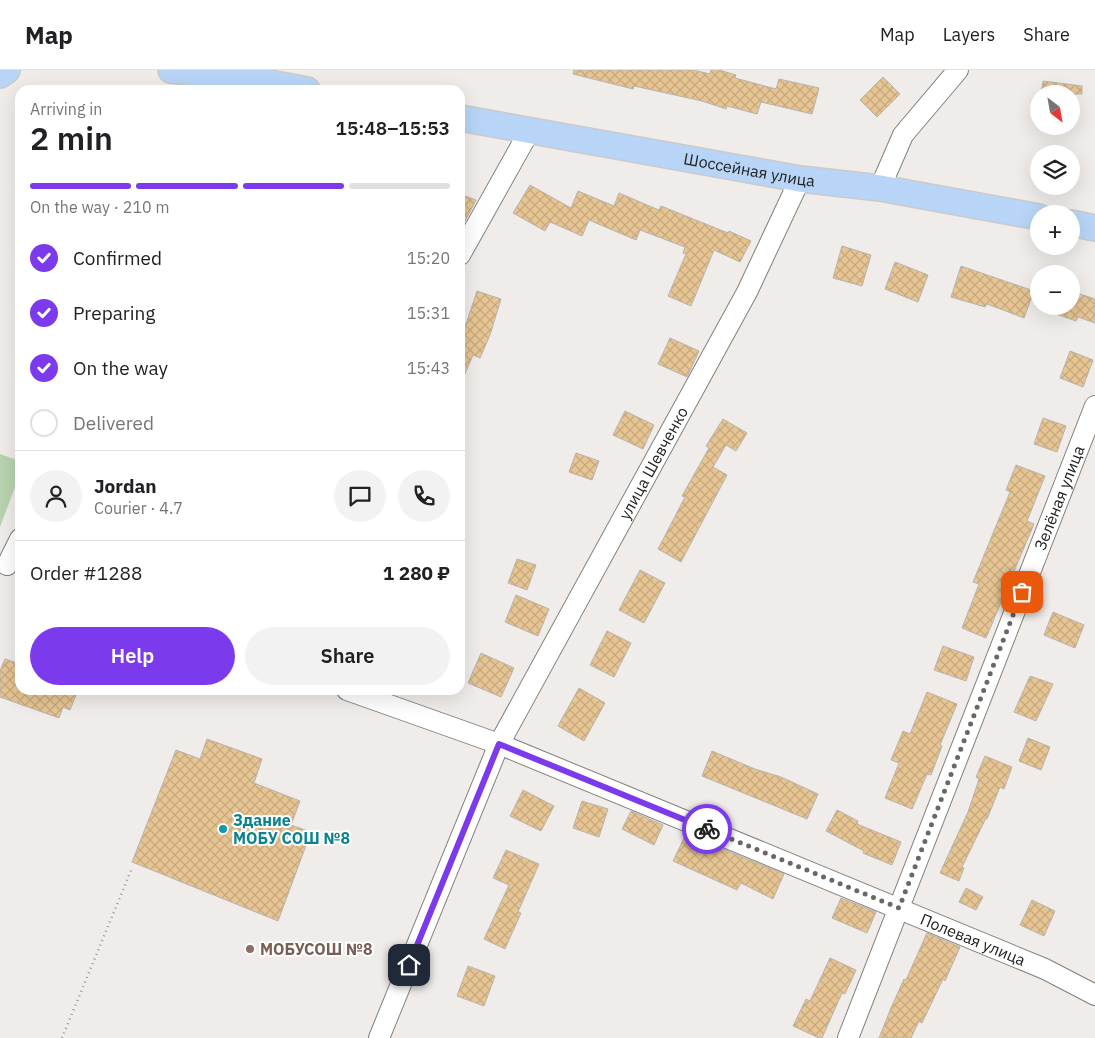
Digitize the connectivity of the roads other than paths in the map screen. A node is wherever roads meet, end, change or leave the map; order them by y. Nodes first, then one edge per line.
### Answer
1 (7, 70) edge
2 (171, 70) edge
3 (958, 70) edge
4 (0, 75) edge
5 (245, 85) edge
6 (465, 119) edge
7 (530, 130) junction
8 (800, 179) junction
9 (880, 188) junction
10 (1030, 215) edge
11 (1080, 225) edge
12 (1095, 228) edge
13 (465, 246) edge
14 (1095, 406) edge
15 (15, 551) edge
16 (9, 565) edge
17 (361, 695) edge
18 (499, 744) junction
19 (899, 908) junction
20 (1093, 987) edge
21 (379, 1038) edge
22 (848, 1038) edge

1 - 4 main road
2 - 5 main road
3 - 9 street
6 - 7 main road, Шоссейная улица
7 - 8 main road, Шоссейная улица
7 - 13 street
8 - 9 main road, Шоссейная улица
8 - 18 street, улица Шевченко
9 - 10 main road, Шоссейная улица
11 - 12 main road
14 - 19 street, Зелёная улица
15 - 16 street
17 - 18 street, Полевая улица
18 - 19 street, Полевая улица
18 - 21 street, улица Шевченко
19 - 20 street, Полевая улица
19 - 22 street, Зелёная улица

